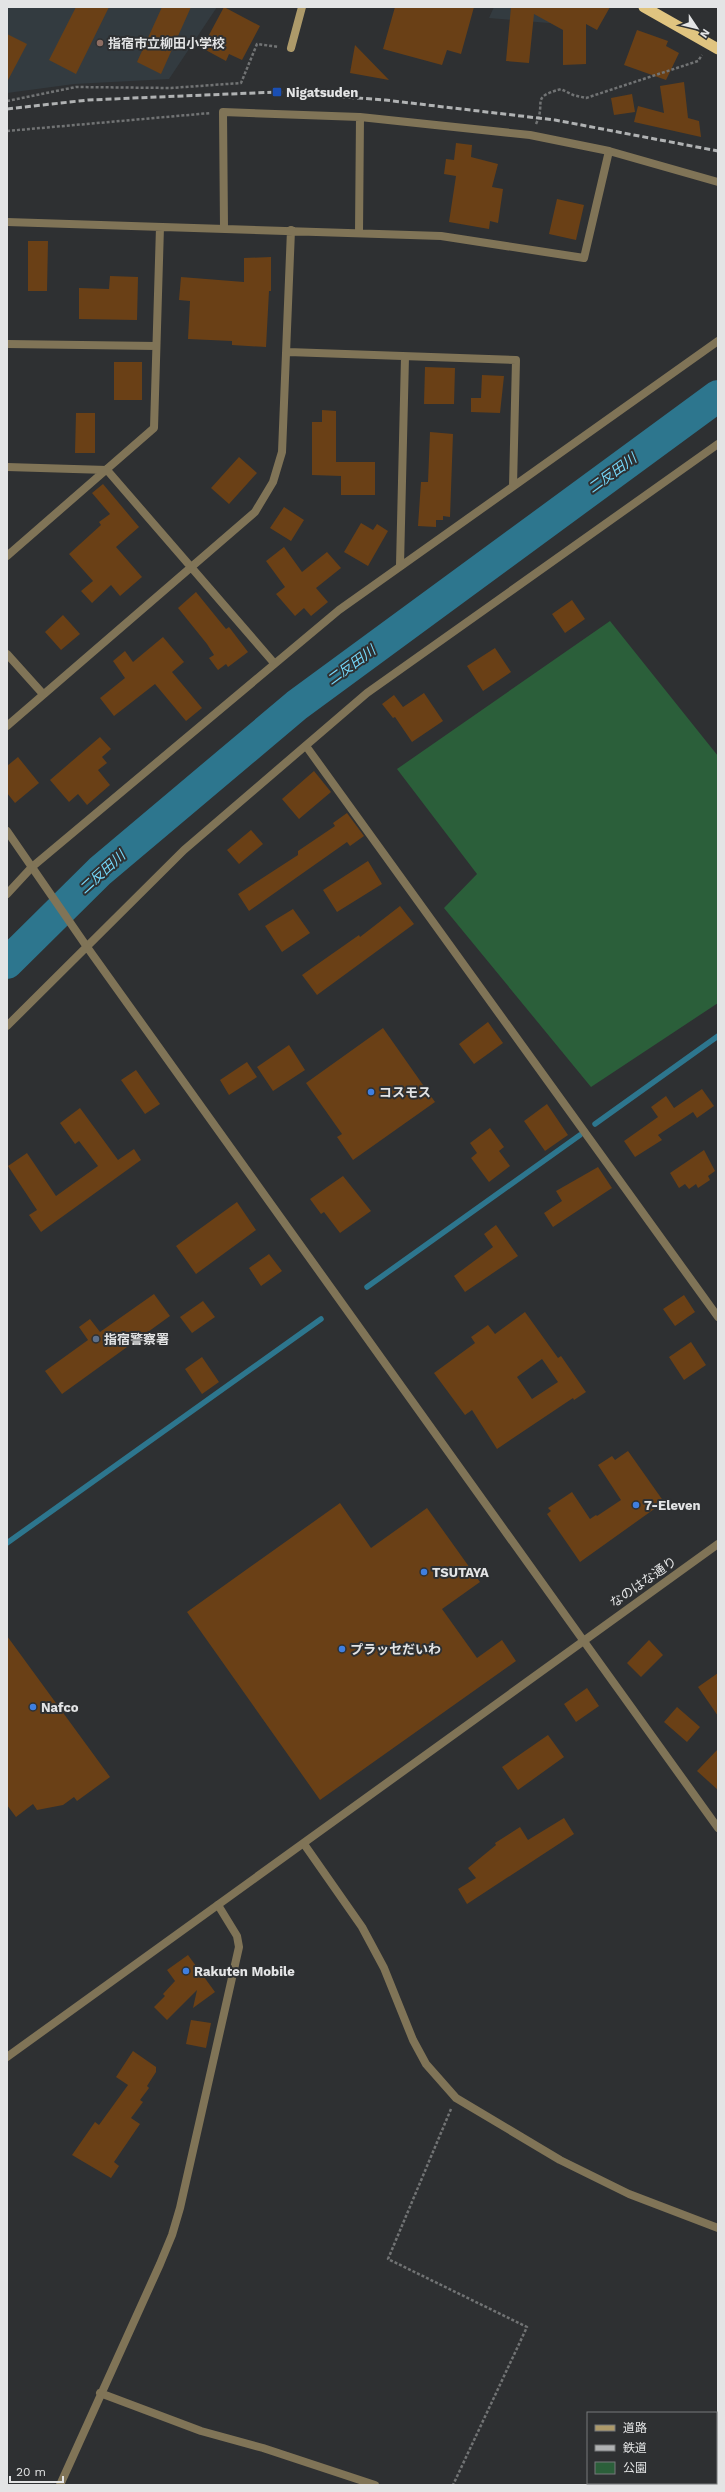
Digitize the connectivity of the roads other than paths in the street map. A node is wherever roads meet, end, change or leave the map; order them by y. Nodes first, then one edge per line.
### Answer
1 (302, 7) edge
2 (644, 7) edge
3 (713, 46) edge
4 (291, 48) road end
5 (360, 118) junction
6 (609, 151) junction
7 (718, 182) edge
8 (7, 222) edge
9 (160, 227) junction
10 (224, 228) junction
11 (291, 230) junction
12 (359, 232) junction
13 (718, 341) edge
14 (7, 344) edge
15 (156, 346) junction
16 (288, 352) junction
17 (405, 357) junction
18 (718, 444) edge
19 (7, 466) edge
20 (107, 470) junction
21 (513, 486) junction
22 (7, 556) edge
23 (400, 565) junction
24 (191, 568) junction
25 (7, 654) edge
26 (274, 663) junction
27 (43, 694) junction
28 (7, 726) edge
29 (306, 746) junction
30 (7, 831) edge
31 (32, 867) junction
32 (7, 894) edge
33 (87, 947) junction
34 (7, 1026) edge
35 (718, 1317) edge
36 (718, 1544) edge
37 (583, 1640) junction
38 (718, 1828) edge
39 (304, 1844) junction
40 (218, 1905) junction
41 (7, 2057) edge
42 (718, 2228) edge
43 (100, 2393) junction
44 (60, 2485) edge
45 (375, 2485) edge

1 - 4 main road
2 - 3 highway
5 - 6 street
5 - 10 street
5 - 12 street
6 - 7 street
6 - 12 street
8 - 9 street
9 - 10 street
9 - 15 street
10 - 11 street
11 - 12 street
11 - 16 street
13 - 21 street
14 - 15 street
15 - 20 street
16 - 17 street
16 - 24 street
17 - 21 street
17 - 23 street
18 - 29 street
19 - 20 street
20 - 22 street
20 - 24 street
21 - 23 street
23 - 26 street
24 - 26 street
24 - 27 street
25 - 27 street
26 - 31 street
27 - 28 street
29 - 33 street
29 - 35 street
30 - 31 street
31 - 32 street
31 - 33 street
33 - 34 street
33 - 37 street
36 - 37 street, なのはな通り
37 - 38 street
37 - 39 street, なのはな通り
39 - 40 street, なのはな通り
39 - 42 street
40 - 41 street, なのはな通り
40 - 43 street
43 - 44 street
43 - 45 street

